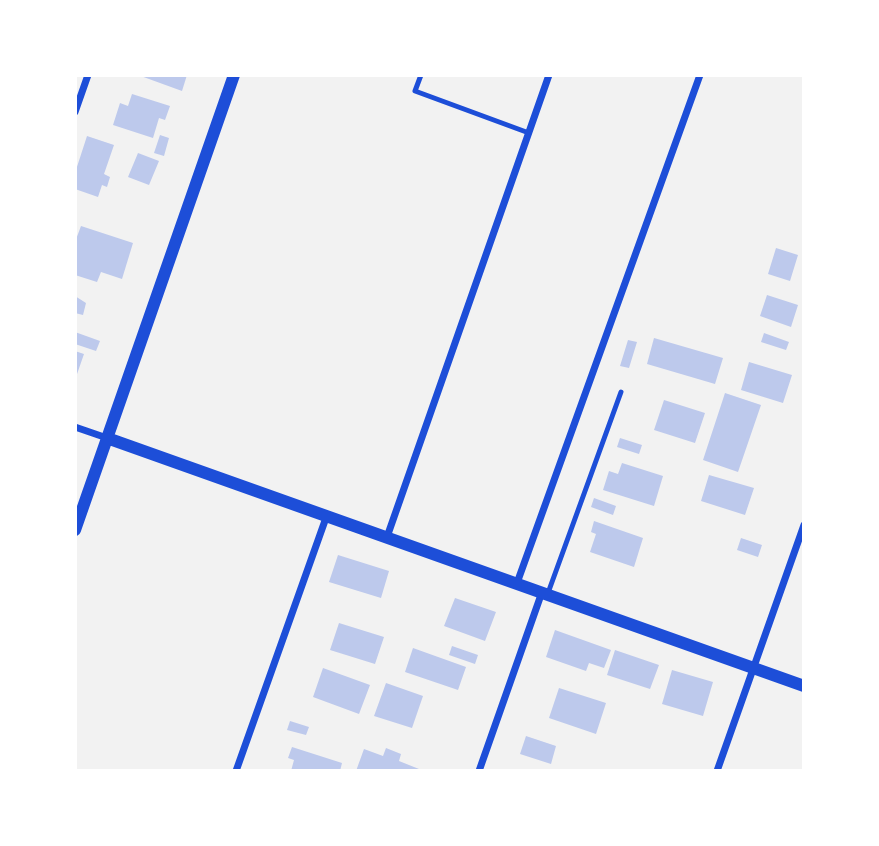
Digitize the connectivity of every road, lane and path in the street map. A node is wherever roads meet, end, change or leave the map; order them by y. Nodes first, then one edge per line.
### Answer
1 (88, 75) edge
2 (234, 75) edge
3 (421, 75) edge
4 (549, 75) edge
5 (700, 75) edge
6 (75, 112) edge
7 (529, 133) junction
8 (621, 392) dead end
9 (75, 427) edge
10 (107, 438) junction
11 (327, 515) junction
12 (804, 525) edge
13 (75, 530) edge
14 (387, 537) junction
15 (517, 583) junction
16 (545, 593) junction
17 (754, 668) junction
18 (804, 686) edge
19 (236, 771) edge
20 (479, 771) edge
21 (717, 771) edge

1 - 6 street
2 - 10 street
3 - 7 lane
4 - 7 street
5 - 15 street
7 - 14 street
8 - 16 lane
9 - 10 street
10 - 11 street
10 - 13 street
11 - 14 street
11 - 19 street
12 - 17 street
14 - 15 street
15 - 16 street
16 - 17 street
16 - 20 street
17 - 18 street
17 - 21 street

